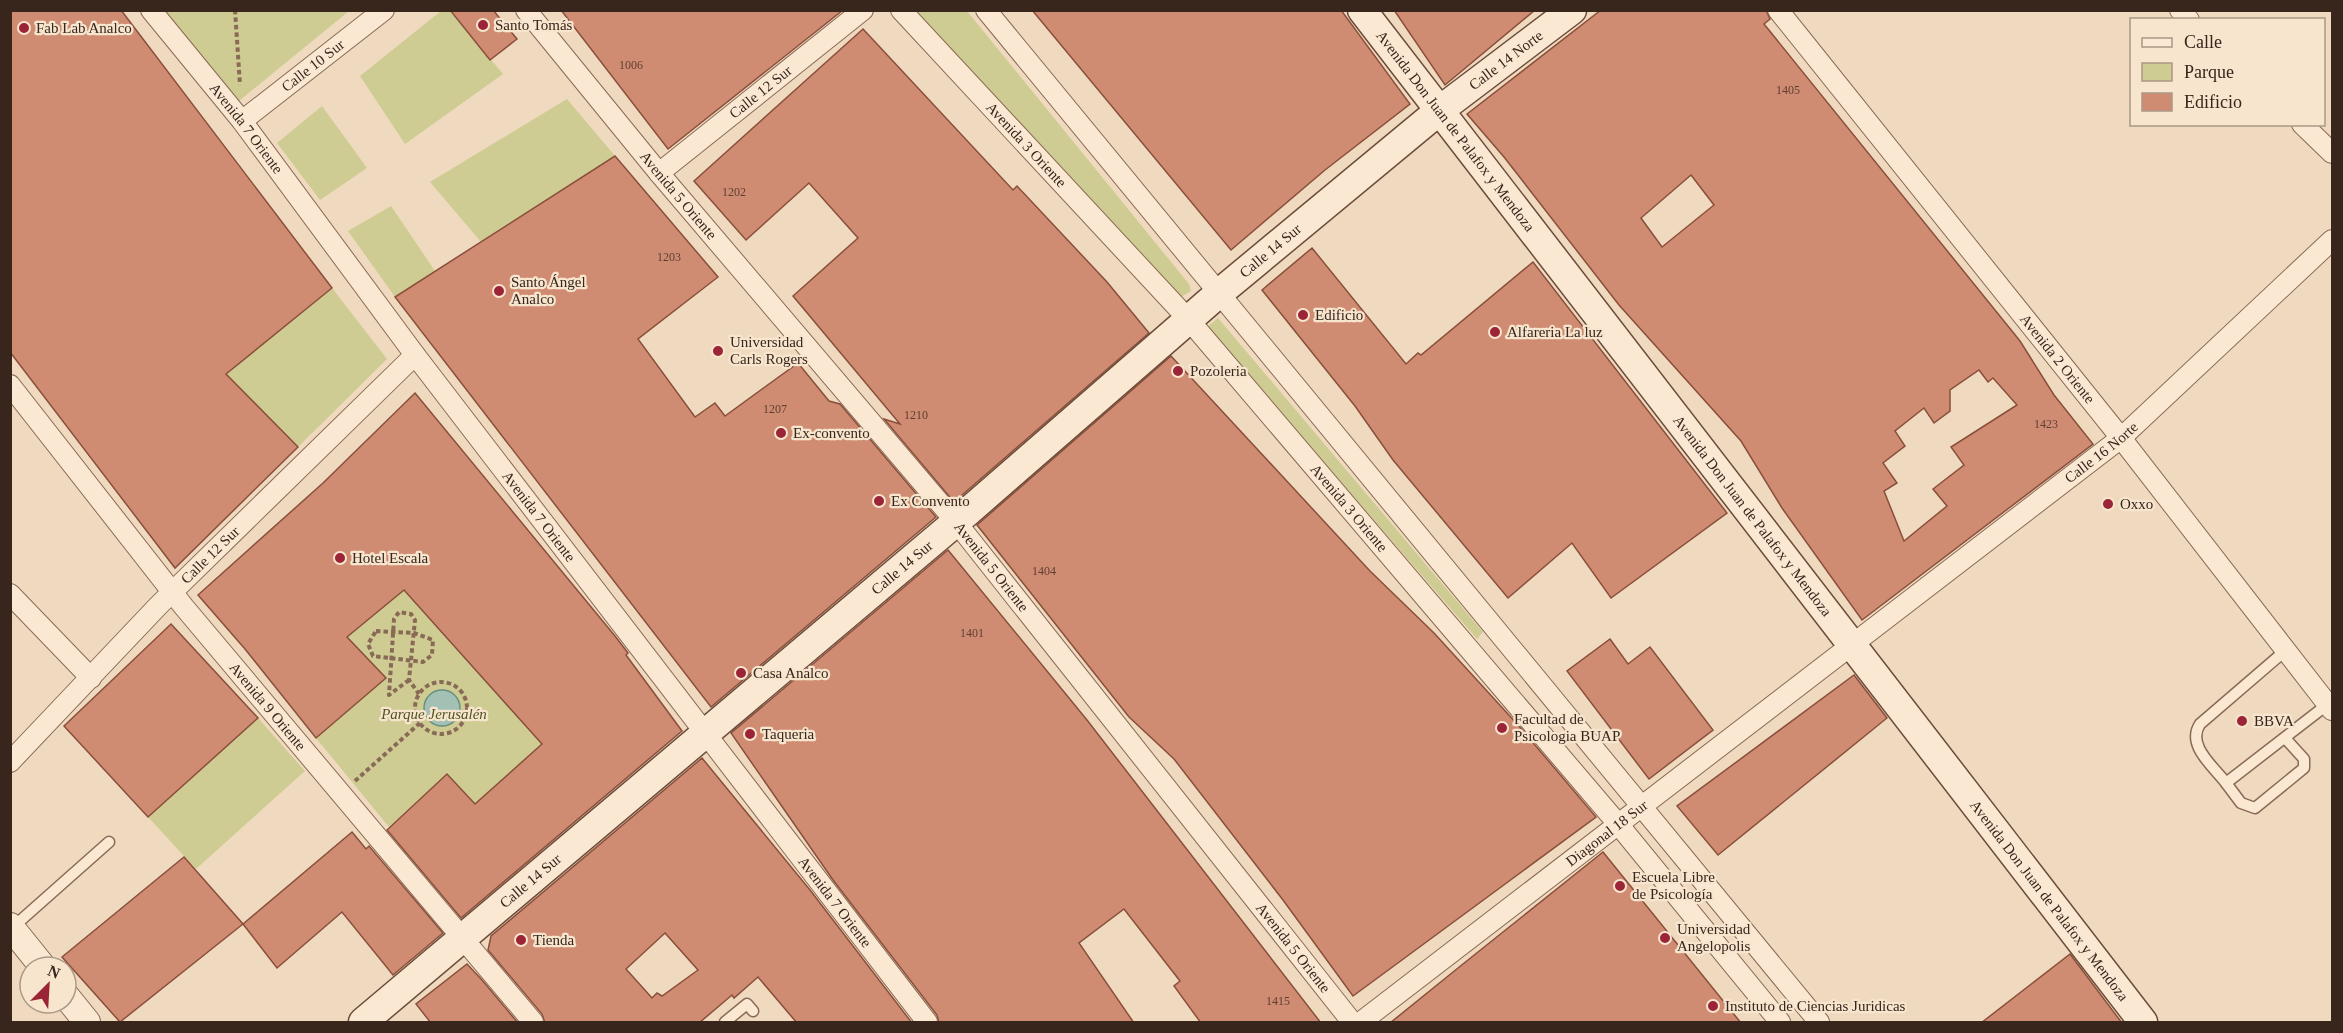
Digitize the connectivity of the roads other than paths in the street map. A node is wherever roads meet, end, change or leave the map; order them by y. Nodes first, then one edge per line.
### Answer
1 (151, 10) edge
2 (384, 10) edge
3 (526, 10) edge
4 (863, 10) edge
5 (901, 10) edge
6 (986, 10) edge
7 (1362, 10) edge
8 (1572, 10) edge
9 (1778, 10) edge
10 (1440, 110) junction
11 (242, 121) junction
12 (2304, 126) edge
13 (2332, 153) edge
14 (660, 173) junction
15 (2332, 240) edge
16 (1218, 294) junction
17 (1189, 320) junction
18 (415, 355) junction
19 (10, 385) edge
20 (2121, 438) junction
21 (956, 522) junction
22 (174, 591) junction
23 (10, 594) edge
24 (1852, 644) junction
25 (2286, 650) junction
26 (91, 678) junction
27 (2330, 707) edge
28 (708, 734) junction
29 (2285, 738) junction
30 (10, 762) edge
31 (2226, 783) junction
32 (1641, 806) junction
33 (1618, 824) junction
34 (109, 842) dead end
35 (11, 927) edge
36 (462, 936) junction
37 (33, 955) edge
38 (753, 1011) dead end
39 (363, 1023) edge
40 (533, 1023) edge
41 (724, 1023) edge
42 (927, 1023) edge
43 (1352, 1023) edge
44 (1361, 1023) edge
45 (1780, 1023) edge
46 (1819, 1023) edge
47 (2143, 1023) edge

1 - 11 street, Avenida 7 Oriente
2 - 11 street, Calle 10 Sur
3 - 14 street, Avenida 5 Oriente
4 - 14 street, Calle 12 Sur
5 - 17 street, Avenida 3 Oriente
6 - 16 street
7 - 10 main road, Avenida Don Juan de Palafox y Mendoza
8 - 10 main road, Calle 14 Norte
9 - 20 street, Avenida 2 Oriente
10 - 16 main road, Calle 14 Sur
10 - 24 main road, Avenida Don Juan de Palafox y Mendoza
11 - 18 street, Avenida 7 Oriente
12 - 13 street
14 - 21 street, Avenida 5 Oriente
15 - 20 street, Calle 16 Norte
16 - 17 main road, Calle 14 Sur
16 - 32 street
17 - 21 main road, Calle 14 Sur
17 - 33 street, Avenida 3 Oriente
18 - 22 street, Calle 12 Sur
18 - 28 street, Avenida 7 Oriente
19 - 22 street, Avenida 9 Oriente
20 - 24 street, Calle 16 Norte
20 - 25 street, Avenida 2 Oriente
21 - 28 main road, Calle 14 Sur
21 - 43 street, Avenida 5 Oriente
22 - 26 street, Calle 12 Sur
22 - 36 street, Avenida 9 Oriente
23 - 26 street
24 - 32 street, Diagonal 18 Sur
24 - 47 main road, Avenida Don Juan de Palafox y Mendoza
25 - 27 street, Avenida 2 Oriente
25 - 31 lane
26 - 30 street, Calle 12 Sur
27 - 29 lane
28 - 36 main road, Calle 14 Sur
28 - 42 street, Avenida 7 Oriente
29 - 31 lane
29 - 31 lane
32 - 33 street, Diagonal 18 Sur
32 - 46 street
33 - 44 street, Diagonal 18 Sur
33 - 45 street, Avenida 3 Oriente
34 - 35 lane
35 - 37 street
36 - 39 main road, Calle 14 Sur
36 - 40 street, Avenida 9 Oriente
38 - 41 lane

